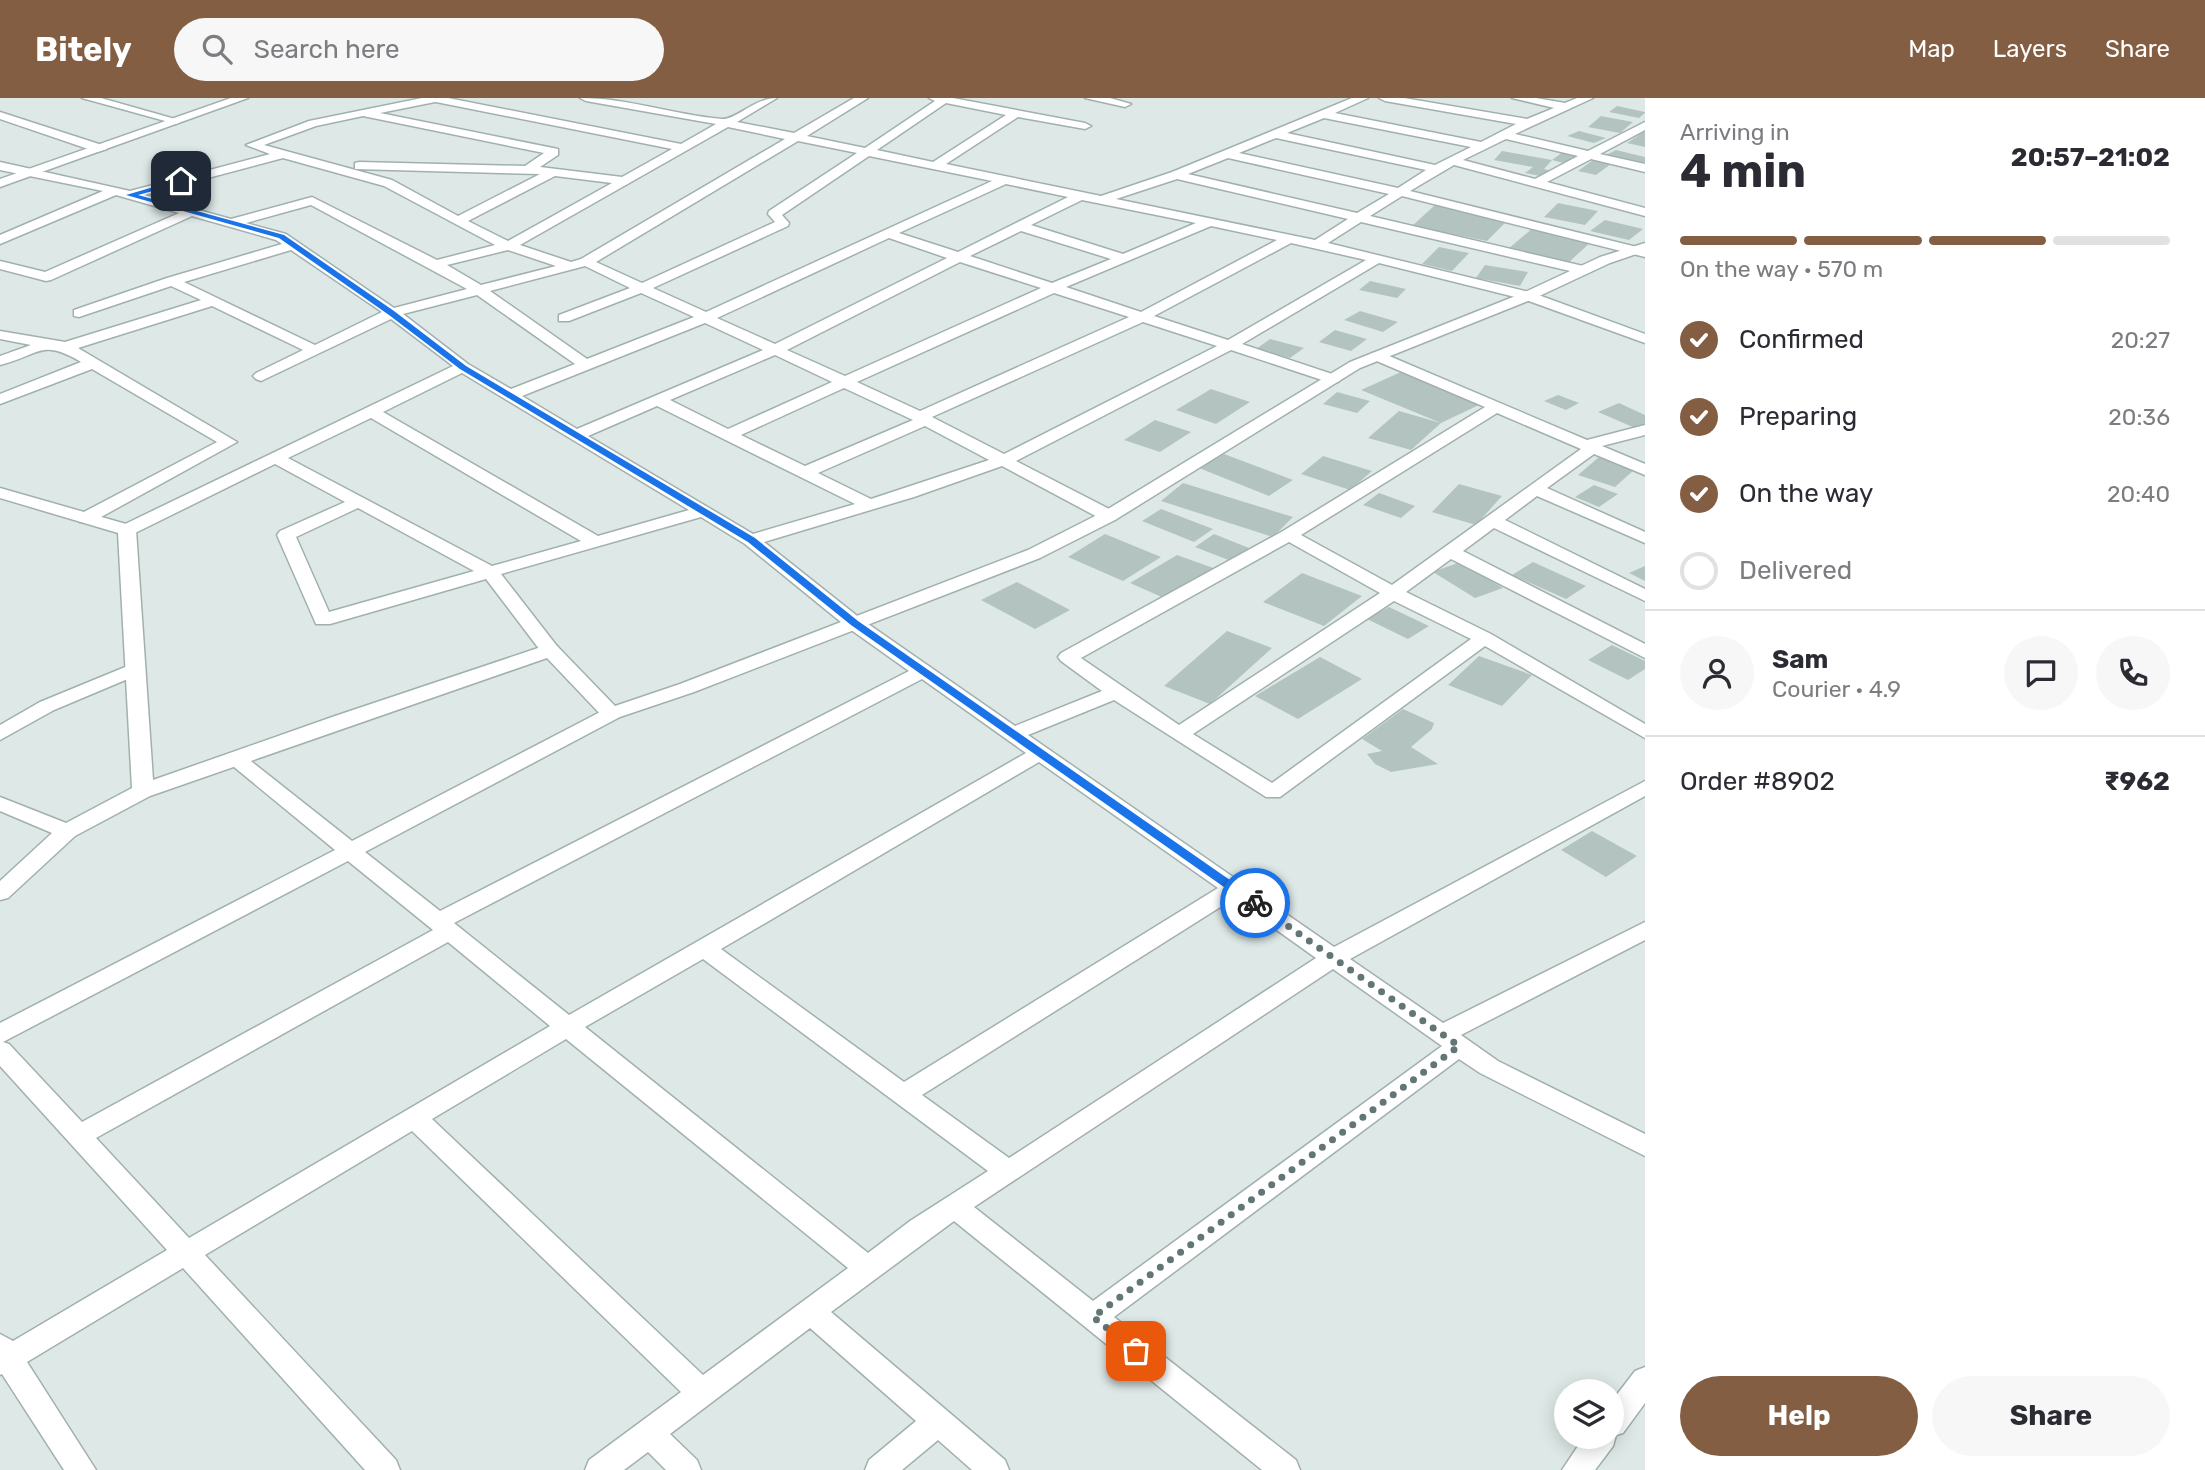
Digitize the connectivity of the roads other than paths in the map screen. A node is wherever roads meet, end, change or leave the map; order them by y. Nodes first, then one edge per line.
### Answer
1 (88, 98) edge
2 (242, 98) edge
3 (437, 98) edge
4 (586, 98) edge
5 (771, 98) edge
6 (862, 98) edge
7 (1006, 98) edge
8 (1091, 98) edge
9 (1362, 98) edge
10 (1385, 98) edge
11 (1518, 98) edge
12 (1587, 98) edge
13 (939, 99) edge
14 (664, 101) dead end
15 (1125, 104) dead end
16 (638, 107) junction
17 (1566, 107) junction
18 (989, 108) junction
19 (363, 113) junction
20 (1016, 113) junction
21 (1323, 114) junction
22 (0, 115) edge
23 (176, 121) junction
24 (1528, 123) junction
25 (728, 124) junction
26 (1645, 125) edge
27 (1085, 126) dead end
28 (1275, 134) junction
29 (1504, 135) junction
30 (797, 138) junction
31 (1482, 146) junction
32 (685, 148) junction
33 (101, 149) junction
34 (865, 152) junction
35 (283, 154) junction
36 (1227, 154) junction
37 (1592, 156) junction
38 (1452, 161) junction
39 (0, 166) edge
40 (326, 166) junction
41 (934, 166) junction
42 (1645, 168) edge
43 (1437, 169) junction
44 (527, 170) junction
45 (554, 172) junction
46 (31, 173) junction
47 (1176, 175) junction
48 (1005, 180) junction
49 (626, 181) junction
50 (0, 183) edge
51 (1535, 184) junction
52 (1399, 192) junction
53 (122, 193) junction
54 (1081, 195) junction
55 (1102, 200) junction
56 (191, 212) junction
57 (1645, 212) edge
58 (1357, 219) junction
59 (460, 220) junction
60 (1210, 222) junction
61 (232, 223) junction
62 (1020, 226) junction
63 (888, 233) junction
64 (1290, 238) junction
65 (0, 240) edge
66 (1317, 244) junction
67 (293, 245) junction
68 (509, 246) junction
69 (1642, 250) edge
70 (961, 256) junction
71 (1122, 258) junction
72 (1377, 259) junction
73 (435, 264) junction
74 (579, 264) junction
75 (0, 265) edge
76 (1583, 270) junction
77 (172, 281) junction
78 (1055, 287) junction
79 (641, 288) junction
80 (480, 290) junction
81 (1528, 296) junction
82 (214, 301) junction
83 (79, 313) dead end
84 (391, 313) junction
85 (1144, 316) junction
86 (564, 318) dead end
87 (705, 318) junction
88 (0, 335) edge
89 (1645, 339) edge
90 (47, 344) junction
91 (1230, 345) junction
92 (66, 347) junction
93 (314, 350) junction
94 (775, 350) junction
95 (1377, 356) junction
96 (0, 361) edge
97 (93, 363) junction
98 (586, 365) junction
99 (463, 367) junction
100 (261, 376) dead end
101 (1333, 379) junction
102 (844, 382) junction
103 (510, 396) junction
104 (0, 398) edge
105 (657, 400) junction
106 (1496, 407) junction
107 (372, 412) junction
108 (923, 418) junction
109 (1645, 430) edge
110 (576, 435) junction
111 (727, 435) junction
112 (1589, 446) junction
113 (275, 458) junction
114 (1004, 460) junction
115 (1645, 470) edge
116 (804, 473) junction
117 (1535, 489) junction
118 (0, 493) edge
119 (356, 503) junction
120 (869, 505) junction
121 (703, 511) junction
122 (1109, 516) junction
123 (86, 518) junction
124 (1492, 520) junction
125 (127, 530) junction
126 (1289, 535) junction
127 (1645, 538) edge
128 (751, 540) junction
129 (596, 542) junction
130 (1450, 551) junction
131 (490, 572) junction
132 (1393, 593) junction
133 (1645, 596) edge
134 (854, 623) junction
135 (1483, 638) junction
136 (550, 650) junction
137 (1645, 652) edge
138 (135, 669) junction
139 (923, 671) junction
140 (1115, 692) junction
141 (611, 714) junction
142 (1645, 732) edge
143 (0, 734) edge
144 (1014, 734) junction
145 (1179, 734) junction
146 (1041, 753) junction
147 (235, 758) junction
148 (1645, 787) edge
149 (143, 791) junction
150 (0, 803) edge
151 (67, 831) junction
152 (350, 851) junction
153 (1234, 888) junction
154 (0, 893) edge
155 (444, 926) junction
156 (1640, 939) edge
157 (704, 948) junction
158 (1333, 958) junction
159 (567, 1027) junction
160 (0, 1034) edge
161 (1451, 1040) junction
162 (0, 1050) edge
163 (904, 1094) junction
164 (414, 1117) junction
165 (78, 1136) junction
166 (1645, 1146) edge
167 (1008, 1171) junction
168 (954, 1206) junction
169 (185, 1252) junction
170 (867, 1268) junction
171 (811, 1311) junction
172 (1093, 1317) junction
173 (3, 1354) edge
174 (1645, 1380) edge
175 (702, 1393) junction
176 (1624, 1408) edge
177 (938, 1421) junction
178 (649, 1433) junction
179 (1593, 1449) edge
180 (81, 1470) edge
181 (385, 1470) edge
182 (600, 1470) edge
183 (686, 1470) edge
184 (880, 1470) edge
185 (994, 1470) edge
186 (1285, 1470) edge
187 (1577, 1470) edge

1 - 23 street
2 - 23 street
3 - 19 street
3 - 32 street
4 - 16 street
5 - 25 street
6 - 30 street
7 - 18 street
8 - 15 street
9 - 21 street
10 - 24 street
11 - 17 street
12 - 17 street
13 - 18 street
13 - 34 street
14 - 16 street
16 - 25 street
17 - 24 street
18 - 20 street
19 - 35 street
19 - 44 street
20 - 27 street
20 - 41 street
21 - 28 street
21 - 31 street
22 - 33 street
23 - 33 street
24 - 29 street
25 - 30 street
25 - 32 street
26 - 37 street
28 - 36 street
28 - 43 street
29 - 31 street
29 - 37 street
30 - 34 street
30 - 74 street
31 - 38 street
32 - 49 street
33 - 46 street
34 - 41 street
34 - 79 street
35 - 40 street
35 - 53 street
36 - 47 street
36 - 52 street
37 - 42 street
37 - 51 street
38 - 43 street
38 - 51 street
39 - 46 street
40 - 44 street
40 - 59 street
41 - 48 street
43 - 52 street
44 - 45 street
45 - 49 street
45 - 59 street
46 - 50 street
46 - 53 street
47 - 55 street
47 - 58 street
48 - 54 street
48 - 63 street
49 - 68 street
51 - 57 street
52 - 58 street
52 - 69 street
53 - 56 street
53 - 65 street
54 - 55 street
54 - 62 street
55 - 60 street
56 - 61 street
56 - 75 street
58 - 66 street
58 - 76 street
59 - 68 street
60 - 64 street
60 - 71 street
61 - 67 street
61 - 73 street
62 - 70 street
62 - 71 street
63 - 70 street
63 - 87 street
64 - 66 street
64 - 85 street
66 - 72 street
67 - 77 street
67 - 84 street
68 - 73 street
68 - 74 street
69 - 76 street
70 - 78 street
70 - 94 street
71 - 78 street
72 - 81 street
72 - 91 street
73 - 80 street
74 - 79 street
74 - 80 street
76 - 81 street
77 - 82 street
77 - 83 street
78 - 85 street
78 - 102 street
79 - 86 street
79 - 87 street
80 - 84 street
80 - 98 street
81 - 89 street
81 - 95 street
82 - 92 street
82 - 93 street
84 - 93 street
84 - 99 street
85 - 91 street
85 - 108 street
87 - 94 street
87 - 98 street
88 - 90 street
90 - 92 street
90 - 96 street
91 - 101 street
91 - 114 street
92 - 97 street
93 - 100 street
94 - 102 street
94 - 105 street
95 - 101 street
95 - 106 street
97 - 104 street
97 - 123 street
98 - 103 street
99 - 103 street
99 - 107 street
101 - 122 street
102 - 108 street
102 - 111 street
103 - 110 street
105 - 110 street
105 - 111 street
106 - 112 street
106 - 126 street
107 - 113 street
107 - 129 street
108 - 114 street
108 - 116 street
109 - 112 street
110 - 121 street
111 - 116 street
112 - 115 street
112 - 117 street
113 - 119 street
113 - 125 street
114 - 120 street
114 - 122 street
116 - 120 street
117 - 124 street
117 - 127 street
118 - 123 street
119 - 131 street
119 - 131 street
120 - 128 street
121 - 128 street
121 - 129 street
122 - 134 street
123 - 125 street
124 - 130 street
124 - 133 street
125 - 138 street
126 - 132 street
126 - 140 street
128 - 134 street
129 - 131 street
130 - 132 street
130 - 137 street
131 - 136 street
132 - 135 street
132 - 145 street
134 - 139 street
134 - 141 street
135 - 142 street
135 - 145 street
136 - 141 street
136 - 147 street
138 - 143 street
138 - 149 street
139 - 144 street
139 - 155 street
140 - 144 street
140 - 145 street
141 - 152 street
144 - 146 street
146 - 153 street
146 - 157 street
147 - 149 street
147 - 152 street
148 - 158 street
149 - 151 street
150 - 151 street
151 - 154 street
152 - 155 street
152 - 160 street
153 - 158 street
153 - 163 street
155 - 159 street
155 - 165 street
156 - 161 street
157 - 159 street
157 - 163 street
158 - 161 street
158 - 167 street
159 - 164 street
159 - 170 street
161 - 166 street
161 - 172 street
162 - 165 street
163 - 167 street
164 - 169 street
164 - 175 street
165 - 169 street
167 - 168 street
168 - 170 street
168 - 172 street
169 - 173 street
169 - 181 street
170 - 171 street
171 - 175 street
171 - 177 street
172 - 186 street
173 - 180 street
174 - 176 street
175 - 178 street
177 - 184 street
177 - 185 street
178 - 182 street
178 - 183 street
179 - 187 street

